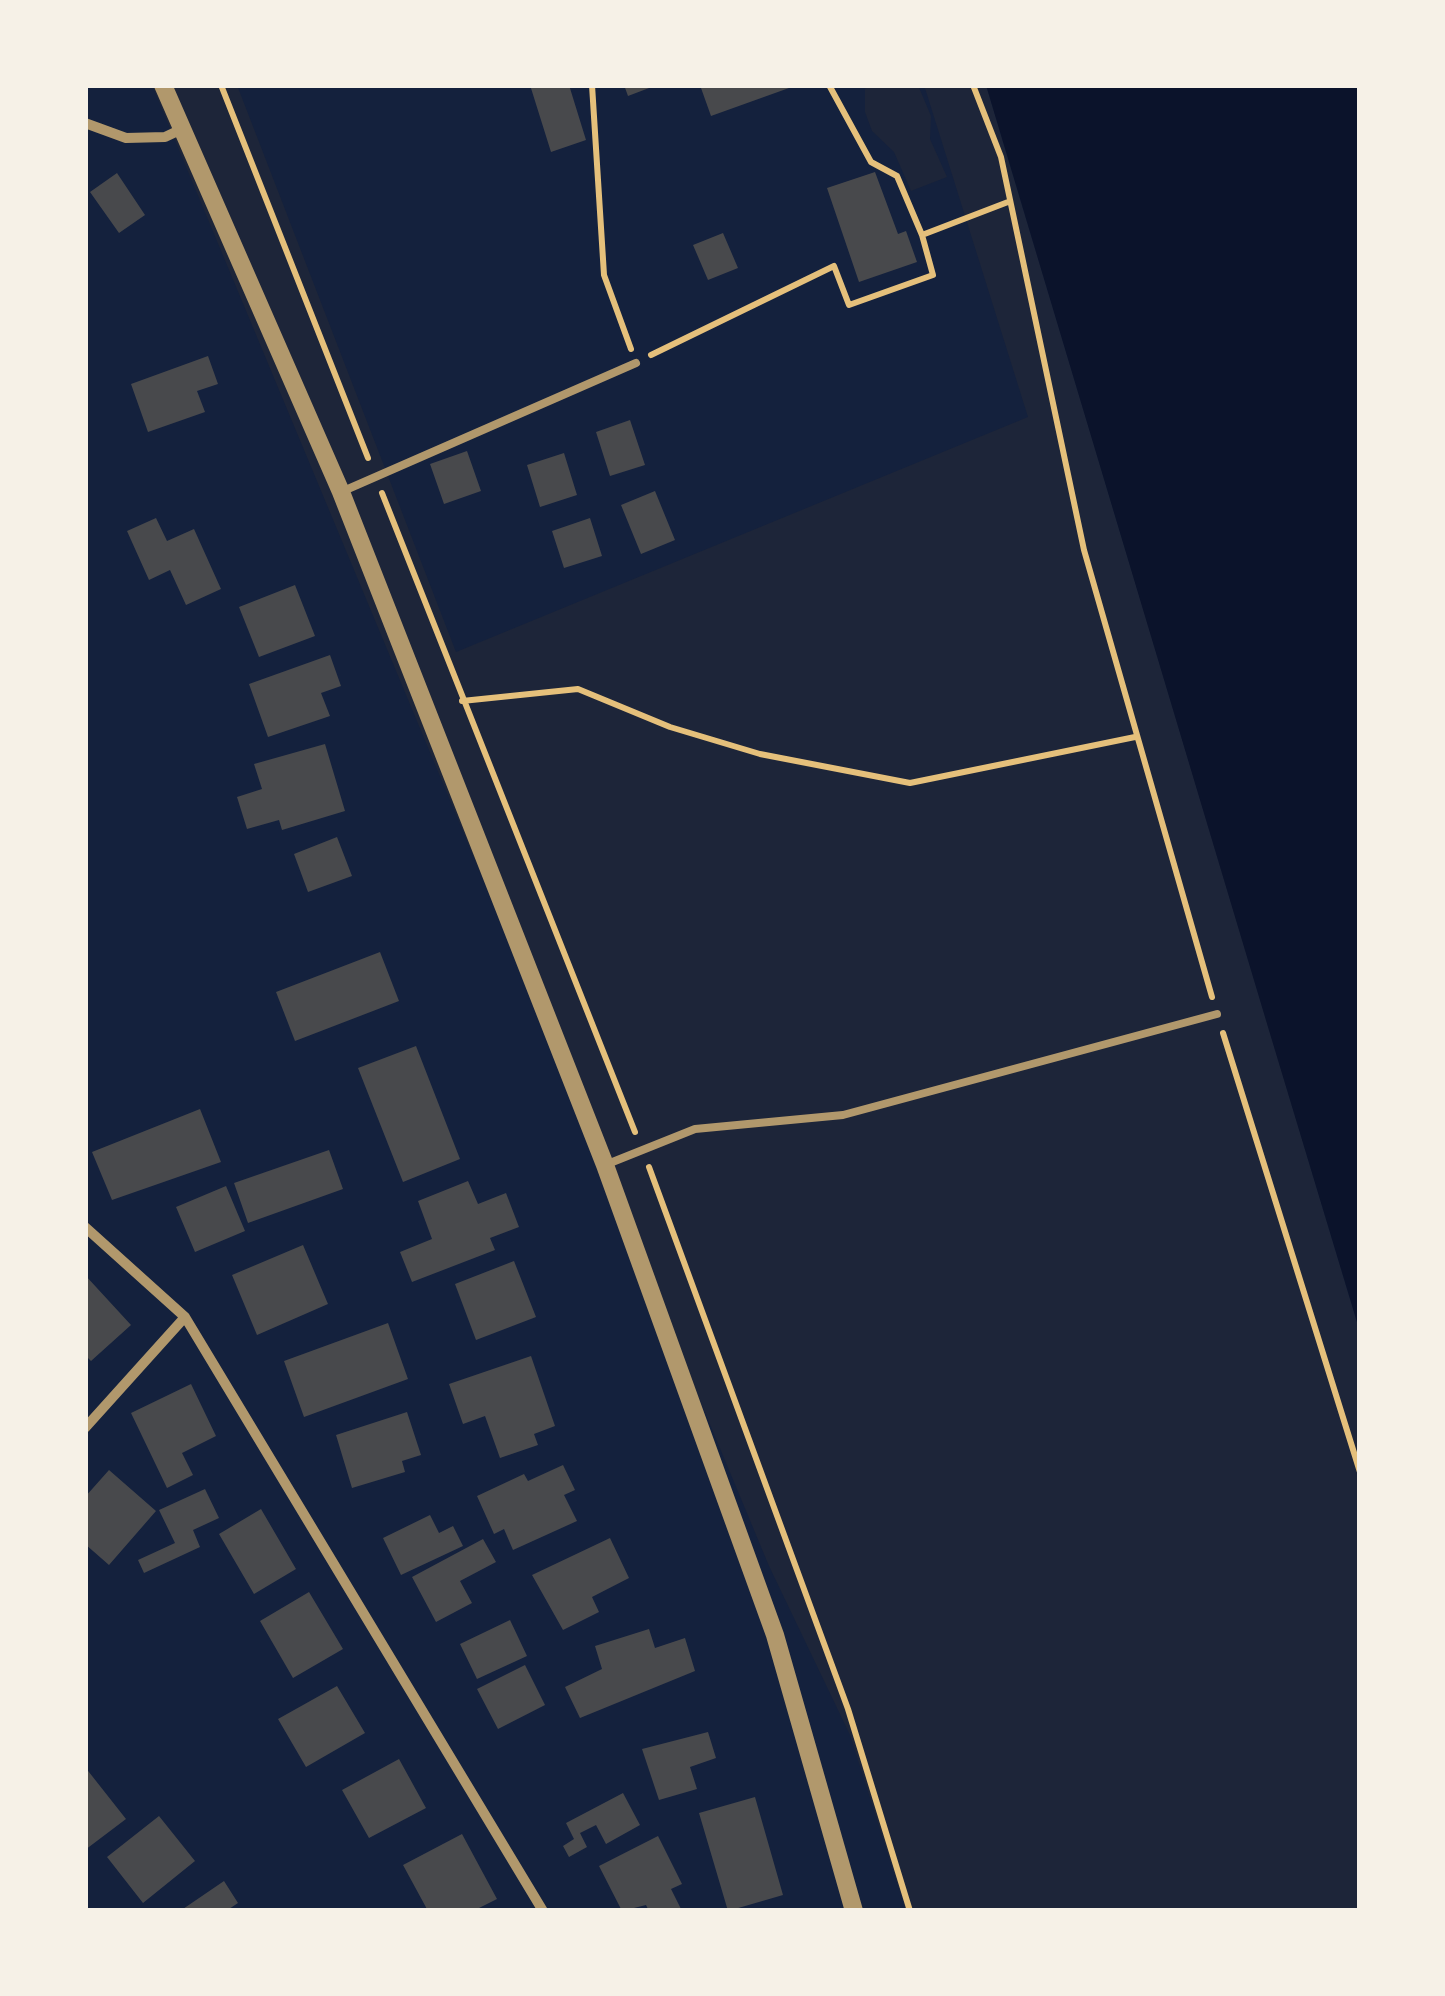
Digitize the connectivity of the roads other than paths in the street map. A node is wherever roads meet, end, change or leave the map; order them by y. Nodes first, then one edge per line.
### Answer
1 (163, 85) edge
2 (85, 123) edge
3 (182, 129) junction
4 (636, 363) road end
5 (340, 492) junction
6 (1217, 1014) road end
7 (606, 1165) junction
8 (85, 1227) edge
9 (184, 1317) junction
10 (85, 1428) edge
11 (543, 1911) edge
12 (854, 1911) edge

1 - 3 street
2 - 3 street
3 - 5 street
4 - 5 lane
5 - 7 street
6 - 7 lane
7 - 12 street
8 - 9 street
9 - 10 street
9 - 11 street

